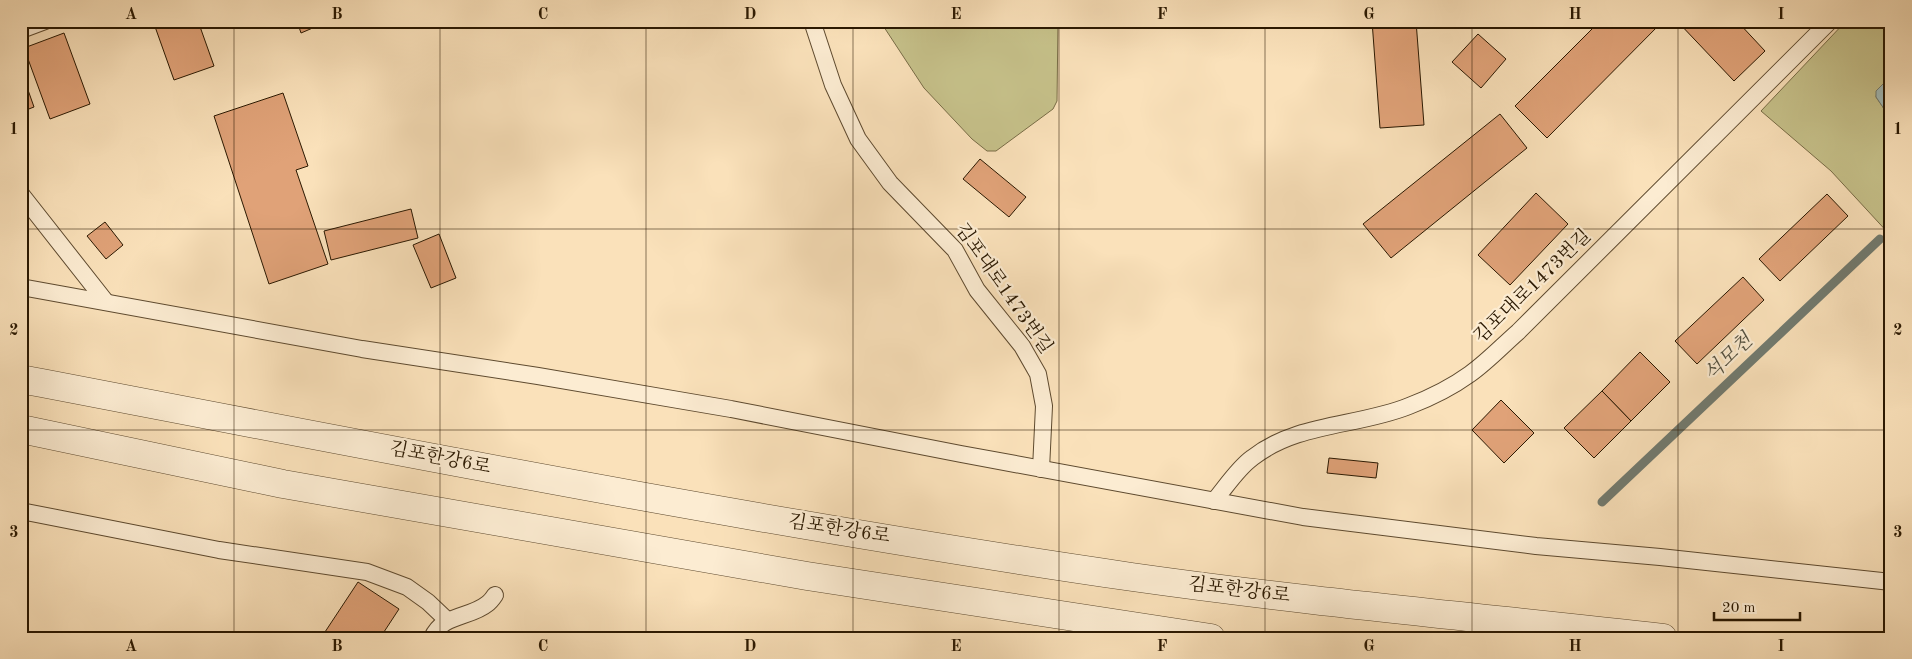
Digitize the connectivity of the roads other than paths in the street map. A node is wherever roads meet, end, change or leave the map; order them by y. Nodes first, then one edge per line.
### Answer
1 (45, 21) edge
2 (812, 21) edge
3 (1830, 21) edge
4 (21, 30) edge
5 (21, 194) edge
6 (21, 286) edge
7 (106, 302) junction
8 (21, 379) edge
9 (21, 429) edge
10 (1041, 469) junction
11 (1214, 501) junction
12 (21, 511) edge
13 (1891, 582) edge
14 (495, 595) dead end
15 (447, 620) junction
16 (432, 638) edge
17 (1211, 638) edge
18 (1663, 638) edge

1 - 4 lane
2 - 10 lane, 김포대로1473번길
3 - 11 lane, 김포대로1473번길
5 - 7 lane
6 - 7 lane
7 - 10 lane
8 - 18 street, 김포한강6로
9 - 17 street
10 - 11 lane
11 - 13 lane
12 - 15 lane
14 - 15 lane
15 - 16 lane

